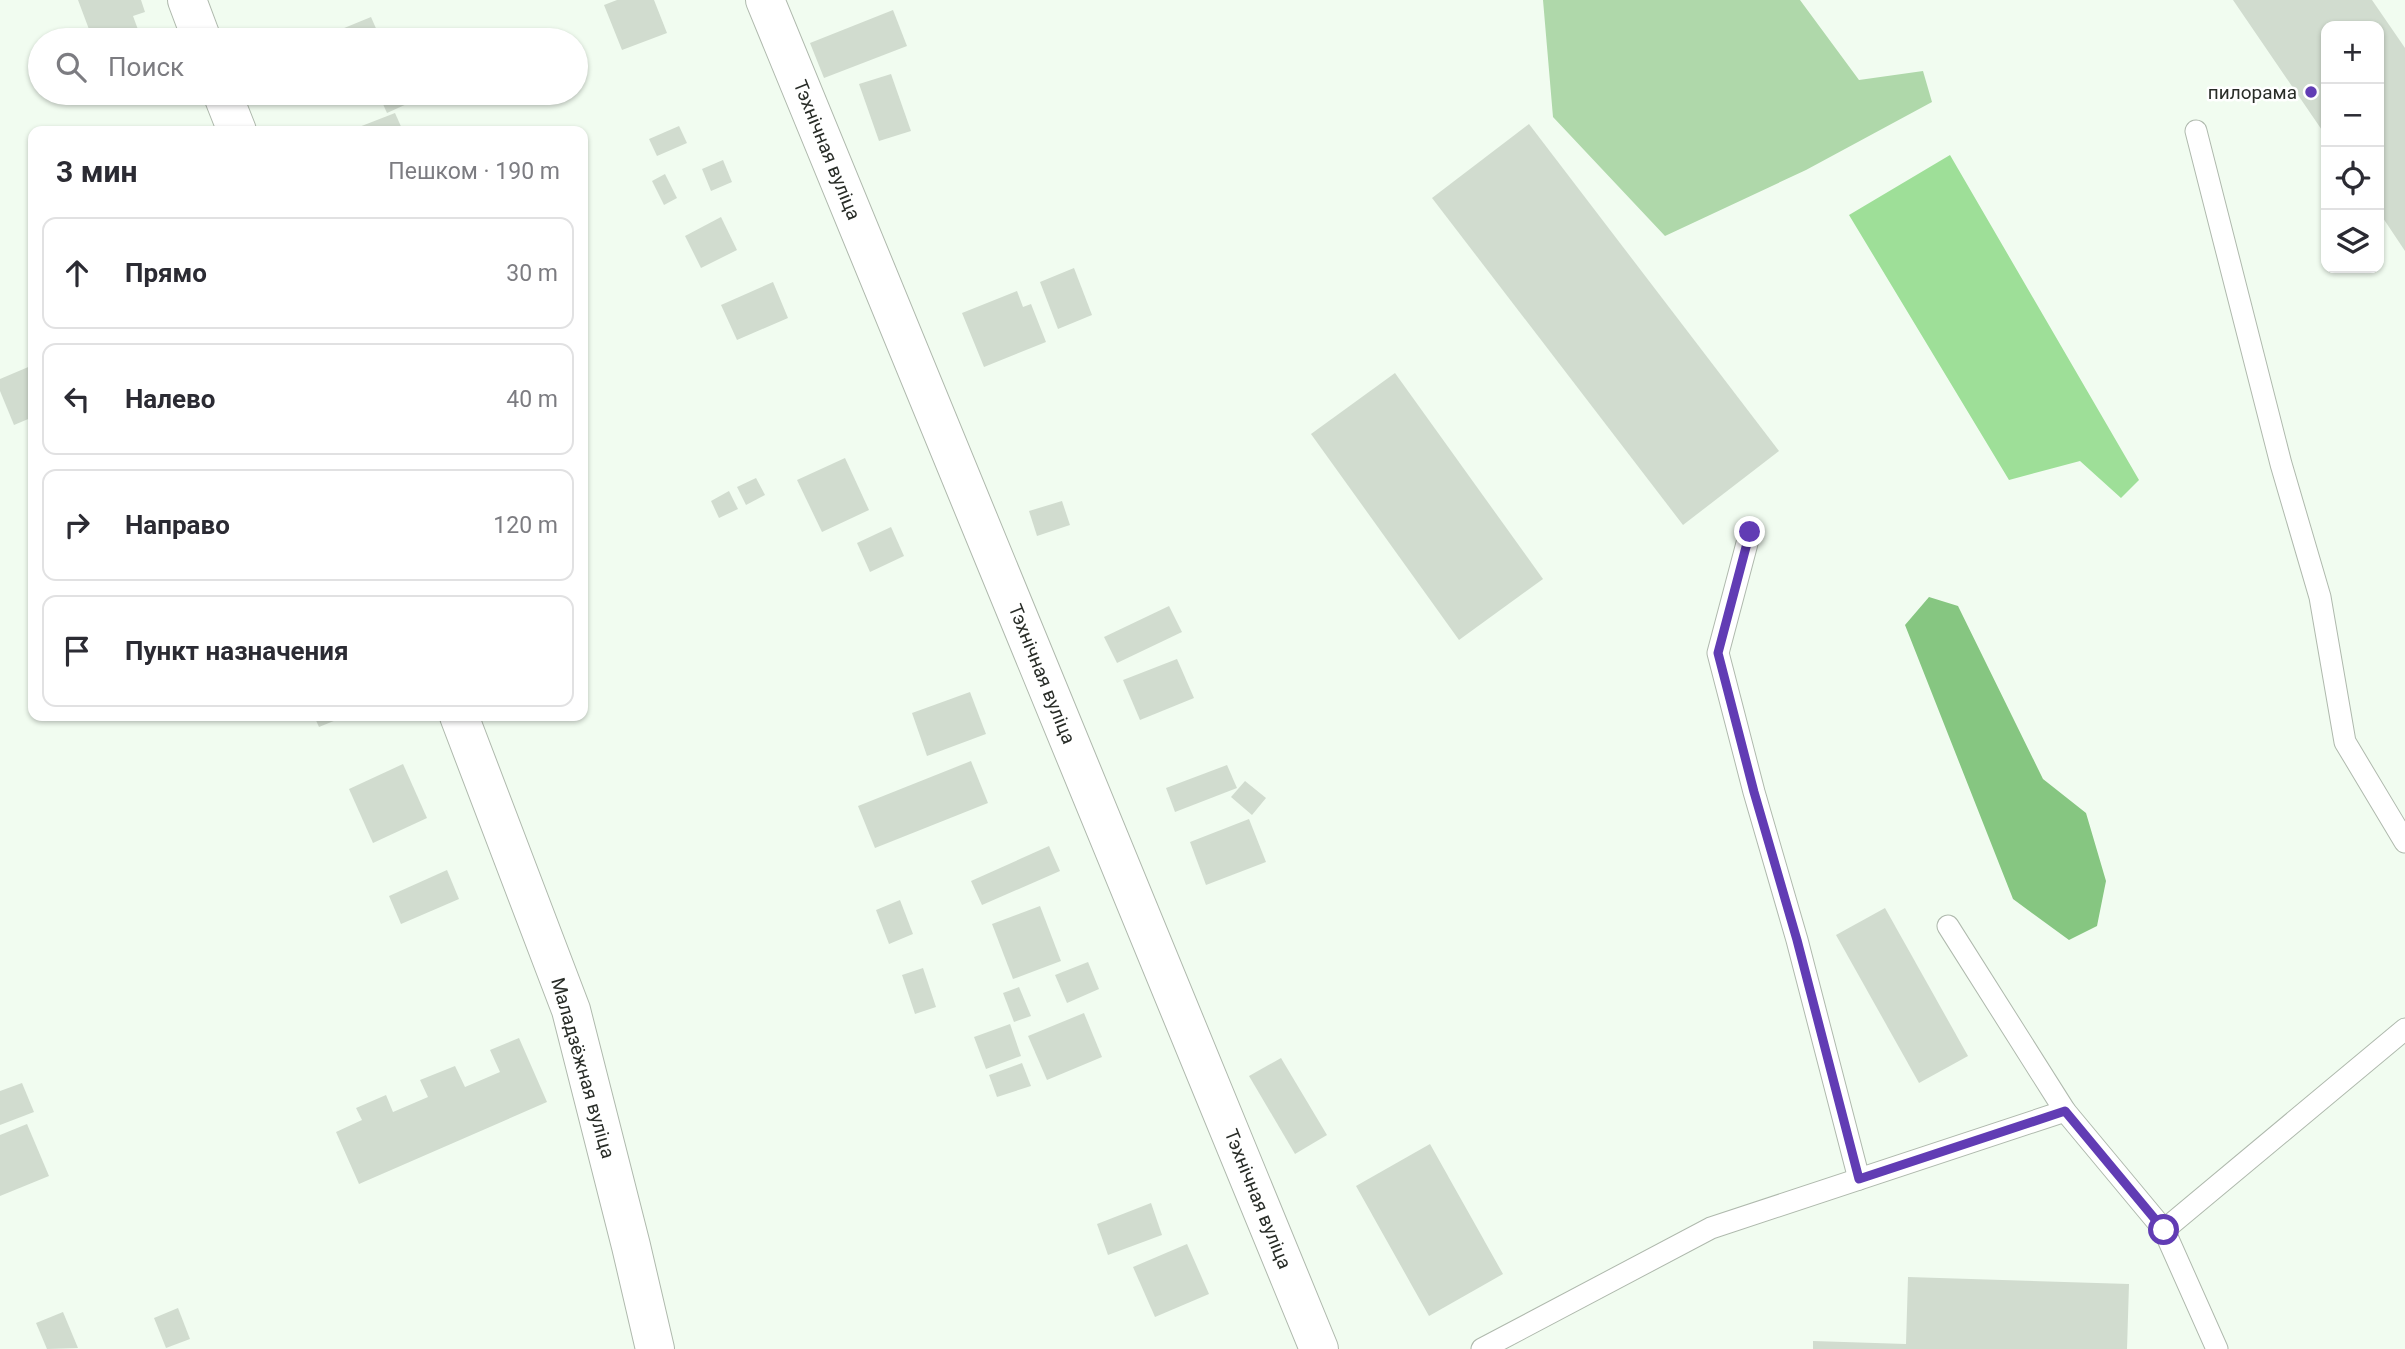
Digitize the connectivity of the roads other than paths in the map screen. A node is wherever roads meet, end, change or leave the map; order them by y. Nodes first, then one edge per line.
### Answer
1 (187, 0) edge
2 (765, 0) edge
3 (198, 28) edge
4 (227, 105) edge
5 (235, 126) edge
6 (2196, 131) dead end
7 (1750, 532) dead end
8 (461, 721) edge
9 (2405, 842) edge
10 (1948, 926) dead end
11 (2405, 1029) edge
12 (2065, 1111) junction
13 (1859, 1179) junction
14 (2164, 1230) junction
15 (654, 1349) edge
16 (1319, 1349) edge
17 (1482, 1349) edge
18 (2217, 1349) edge

1 - 3 street
2 - 16 street, Тэхнічная вуліца
4 - 5 street
6 - 9 lane
7 - 13 lane
8 - 15 street, Маладзёжная вуліца
10 - 12 lane
11 - 14 lane
12 - 13 lane
12 - 14 lane
13 - 17 lane
14 - 18 lane

